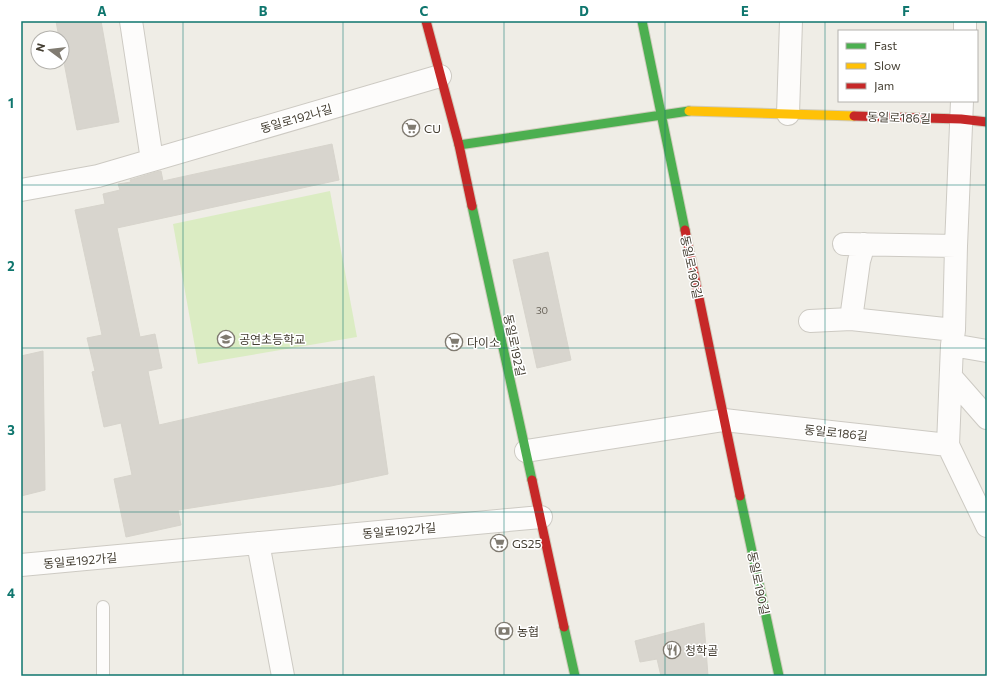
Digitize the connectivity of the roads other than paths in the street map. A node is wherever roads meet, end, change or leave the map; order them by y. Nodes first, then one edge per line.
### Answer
1 (132, 21) edge
2 (426, 21) edge
3 (642, 21) edge
4 (791, 21) edge
5 (440, 76) junction
6 (962, 110) edge
7 (788, 114) junction
8 (661, 115) junction
9 (987, 122) edge
10 (459, 145) junction
11 (152, 160) junction
12 (21, 190) edge
13 (956, 246) junction
14 (851, 319) junction
15 (810, 322) dead end
16 (953, 338) junction
17 (987, 351) edge
18 (951, 377) junction
19 (987, 418) edge
20 (724, 420) junction
21 (948, 445) junction
22 (526, 451) junction
23 (540, 517) junction
24 (987, 526) edge
25 (258, 543) junction
26 (21, 565) edge
27 (103, 607) dead end
28 (103, 676) edge
29 (284, 676) edge
30 (576, 676) edge
31 (779, 676) edge

1 - 11 street
2 - 5 street, 동일로192길
3 - 8 street, 동일로190길
4 - 7 street
5 - 10 street, 동일로192길
5 - 11 street, 동일로192나길
6 - 7 street, 동일로186길
6 - 9 street, 동일로186길
6 - 13 street
7 - 8 street, 동일로186길
8 - 10 street
8 - 20 street, 동일로190길
10 - 22 street, 동일로192길
11 - 12 street, 동일로192나길
13 - 14 street
13 - 16 street
14 - 15 street
14 - 16 street
16 - 17 street
16 - 18 street
18 - 19 street
18 - 21 street
20 - 21 street, 동일로186길
20 - 22 street
20 - 31 street, 동일로190길
21 - 24 street
22 - 23 street, 동일로192길
23 - 25 street, 동일로192가길
23 - 30 street, 동일로192길
25 - 26 street, 동일로192가길
25 - 29 street
27 - 28 lane

